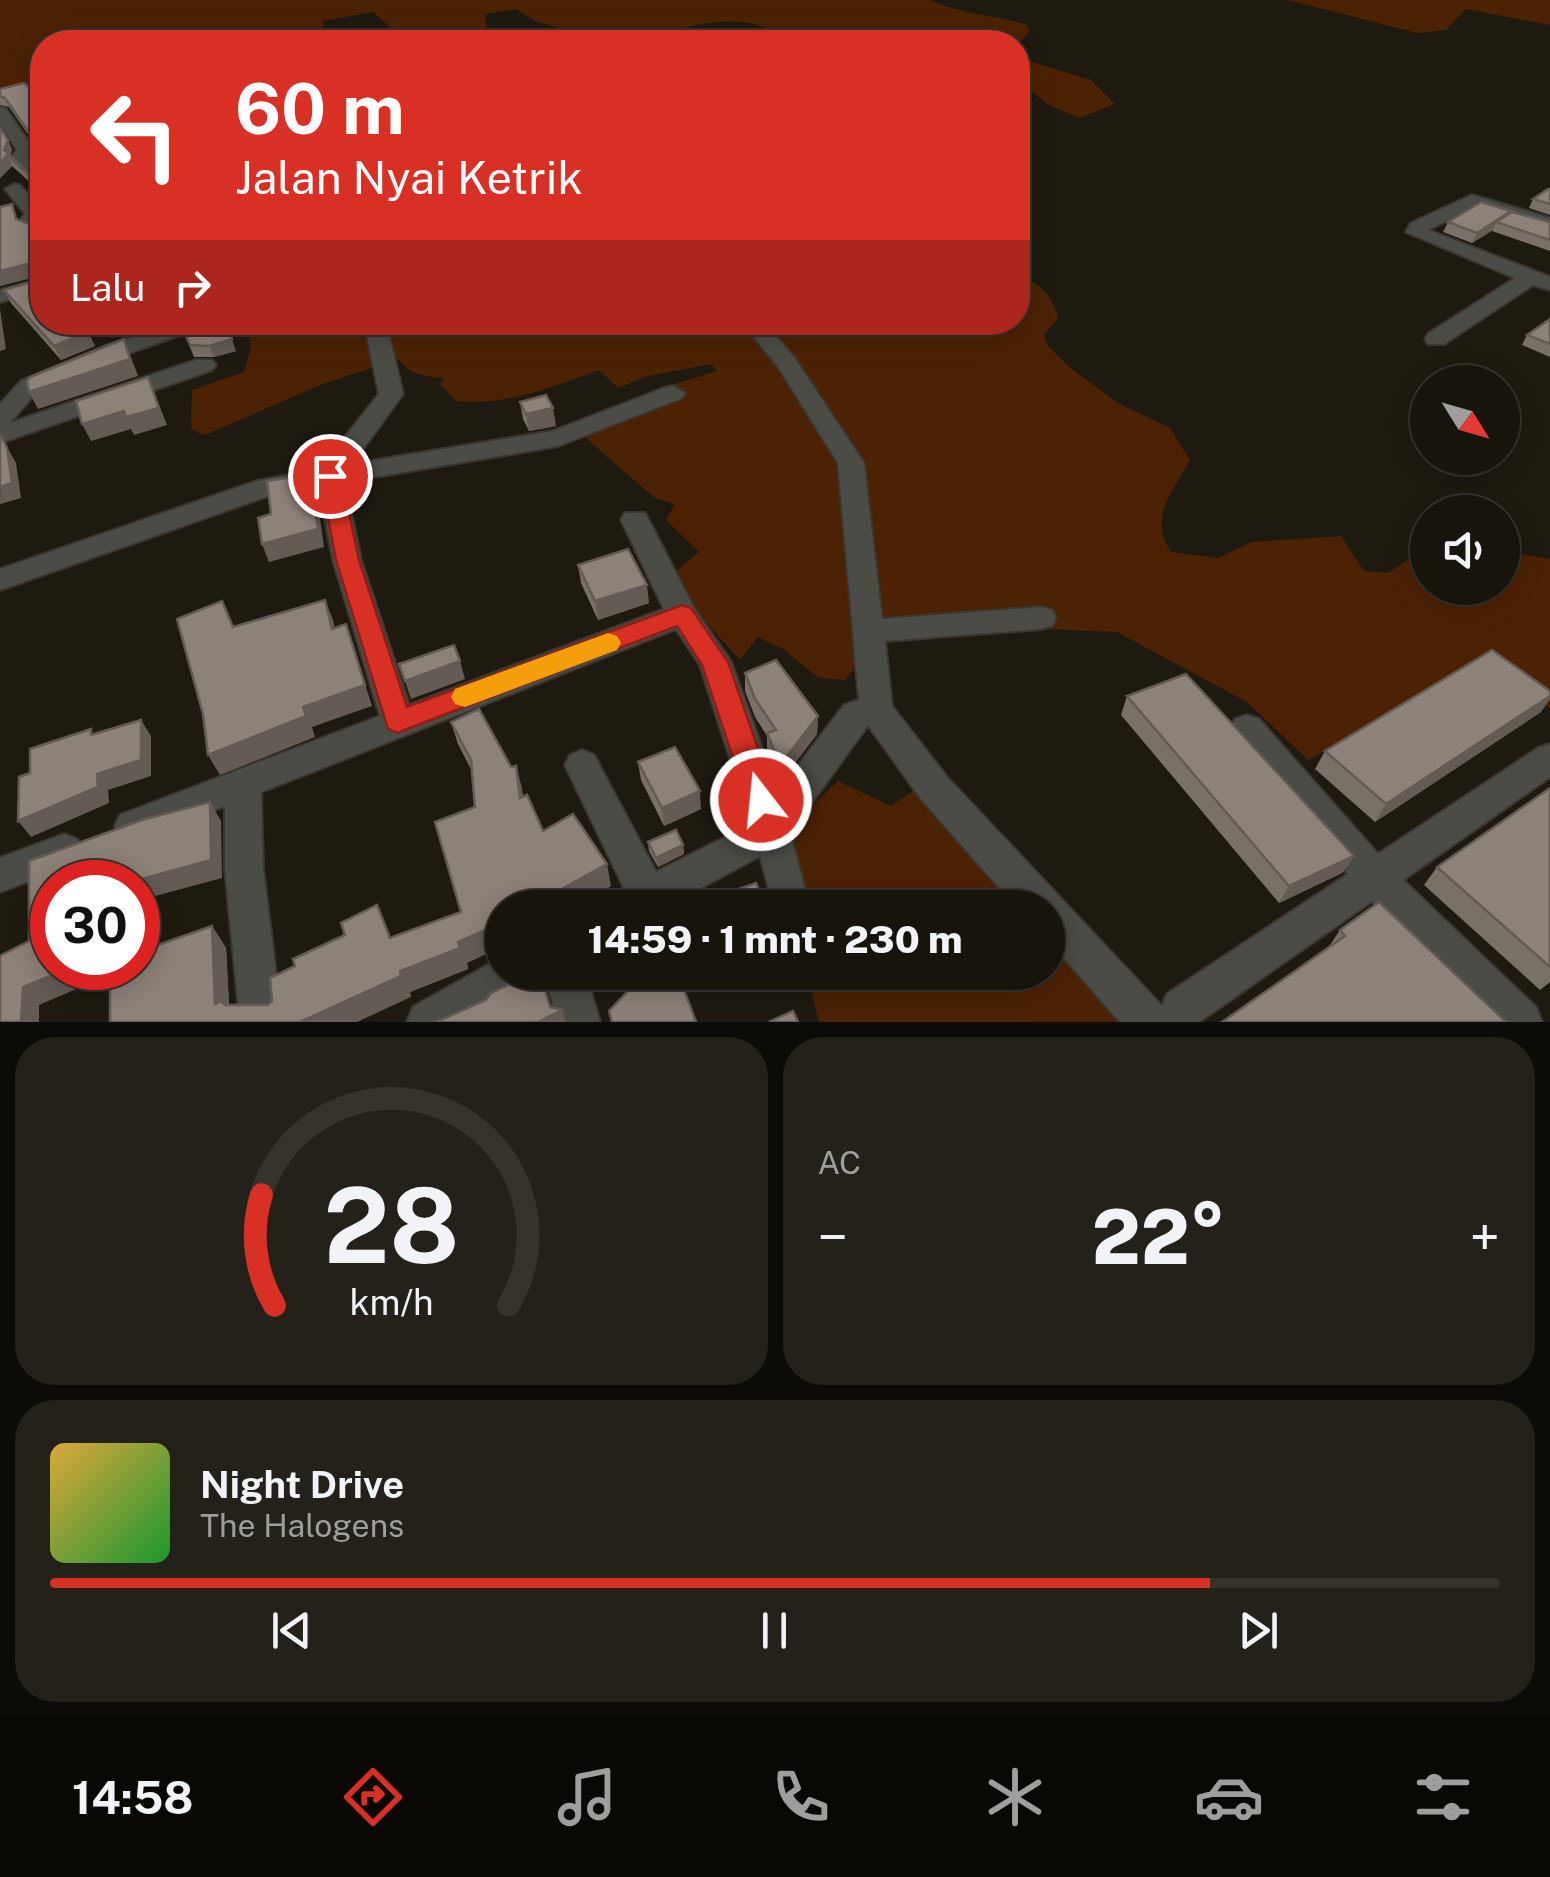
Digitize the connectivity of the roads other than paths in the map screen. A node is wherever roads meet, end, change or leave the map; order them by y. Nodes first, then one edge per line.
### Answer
1 (0, 112) edge
2 (20, 157) junction
3 (0, 158) edge
4 (30, 167) edge
5 (7, 191) edge
6 (30, 210) edge
7 (1550, 224) edge
8 (1540, 280) edge
9 (30, 288) edge
10 (0, 296) edge
11 (144, 335) edge
12 (378, 335) edge
13 (763, 335) edge
14 (1436, 339) dead end
15 (204, 366) dead end
16 (673, 393) dead end
17 (0, 419) edge
18 (0, 435) edge
19 (330, 476) junction
20 (635, 520) dead end
21 (0, 580) edge
22 (1040, 618) dead end
23 (668, 620) junction
24 (870, 631) junction
25 (876, 710) junction
26 (398, 722) junction
27 (1246, 729) dead end
28 (1550, 758) edge
29 (582, 765) dead end
30 (244, 786) junction
31 (769, 833) junction
32 (0, 876) edge
33 (1373, 876) junction
34 (632, 890) edge
35 (658, 890) edge
36 (787, 890) edge
37 (1027, 890) edge
38 (1065, 928) edge
39 (485, 990) edge
40 (569, 990) edge
41 (1165, 1015) edge
42 (261, 1022) edge
43 (428, 1022) edge
44 (579, 1022) edge
45 (1522, 1022) edge

1 - 2 street
2 - 3 street
2 - 4 street
5 - 6 street
7 - 8 street
8 - 14 street
9 - 10 street
11 - 17 street
12 - 19 street
13 - 24 street
15 - 18 street
16 - 19 street
19 - 21 street
19 - 26 street
20 - 23 street
22 - 24 street
23 - 26 street
23 - 31 street
24 - 25 street
25 - 31 street
25 - 37 street
26 - 30 street
27 - 33 street
28 - 33 street
29 - 34 street
30 - 32 street
30 - 42 street
31 - 35 street
31 - 36 street
33 - 41 street
33 - 45 street
38 - 41 street
39 - 43 street
40 - 44 street

